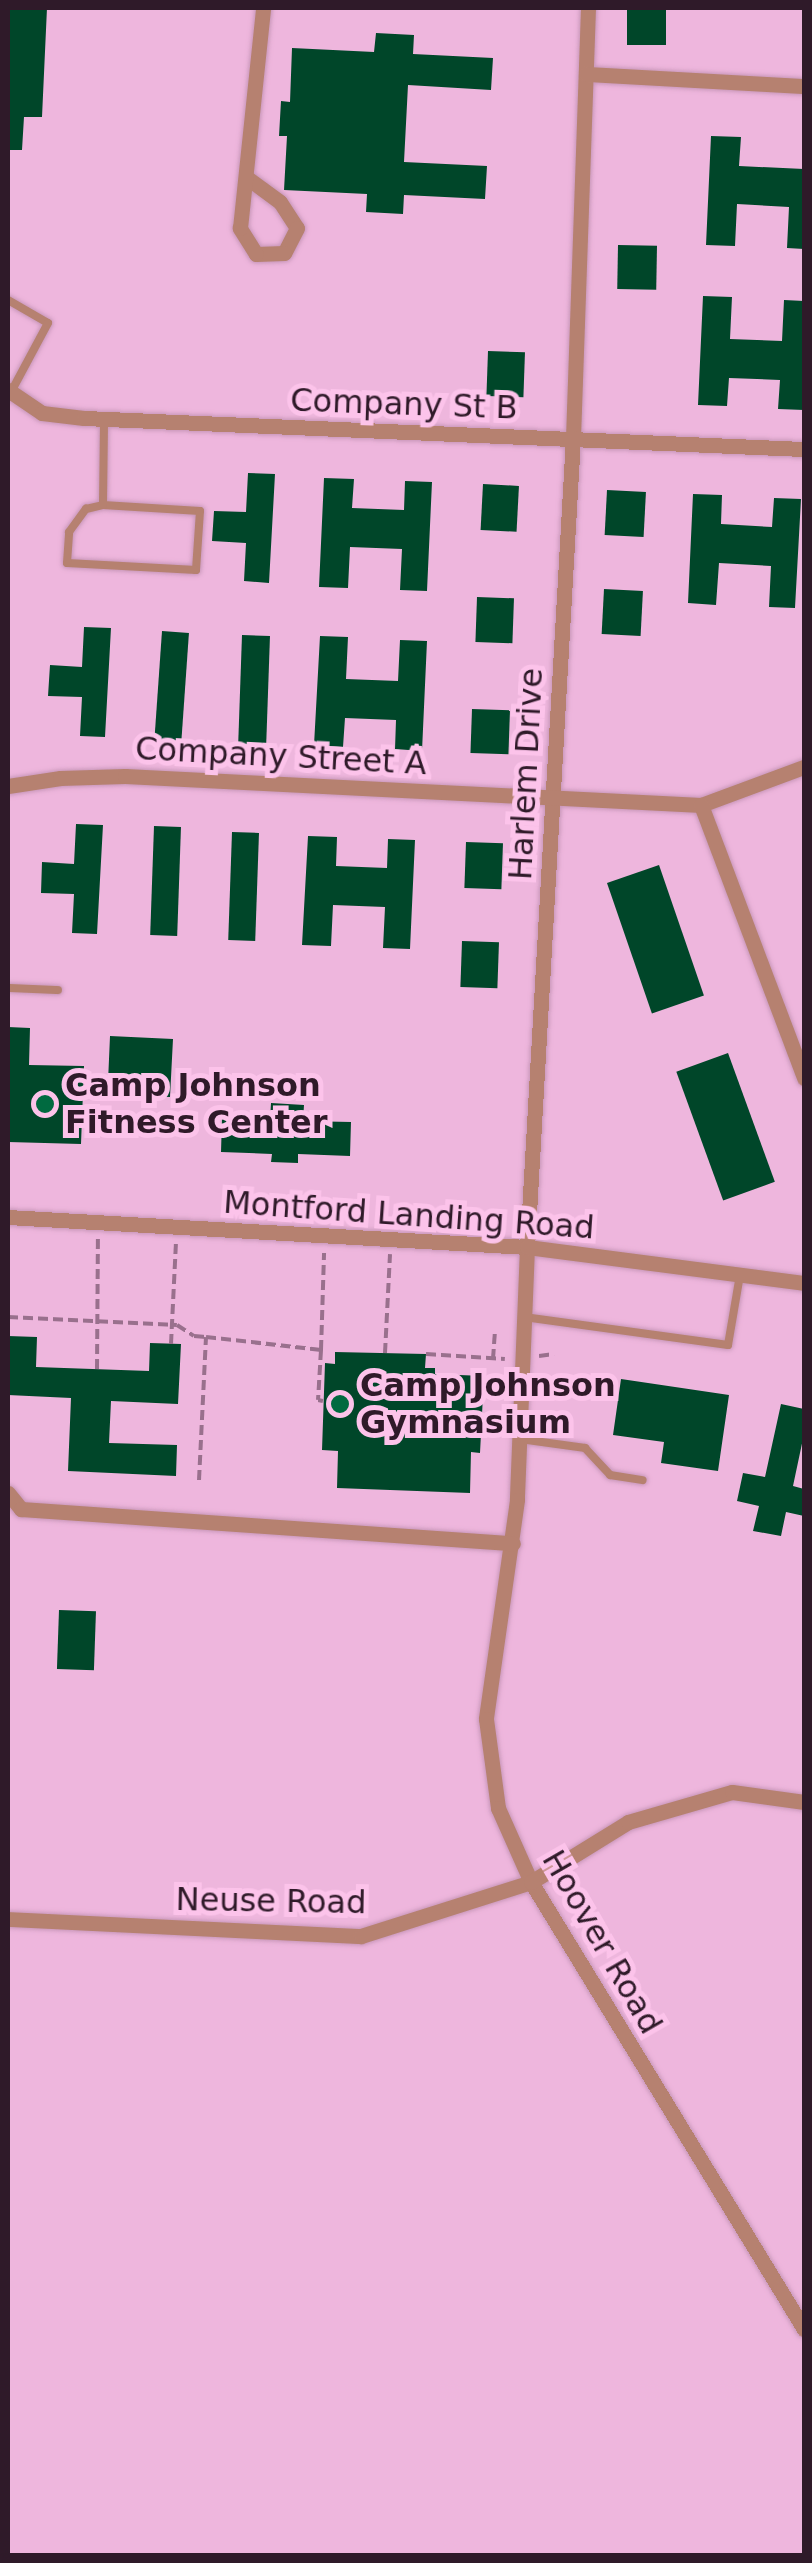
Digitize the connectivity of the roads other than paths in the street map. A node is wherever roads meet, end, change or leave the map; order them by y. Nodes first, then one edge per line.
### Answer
1 (263, 8) edge
2 (588, 8) edge
3 (586, 74) junction
4 (804, 86) edge
5 (246, 177) junction
6 (8, 300) edge
7 (9, 391) edge
8 (104, 419) junction
9 (573, 438) junction
10 (804, 449) edge
11 (103, 506) junction
12 (804, 767) edge
13 (8, 786) edge
14 (552, 795) junction
15 (701, 805) junction
16 (8, 988) edge
17 (58, 990) dead end
18 (804, 1078) edge
19 (8, 1217) edge
20 (526, 1246) junction
21 (740, 1275) junction
22 (804, 1284) edge
23 (524, 1317) junction
24 (520, 1438) junction
25 (644, 1480) dead end
26 (8, 1493) edge
27 (513, 1542) junction
28 (804, 1802) edge
29 (531, 1882) junction
30 (8, 1919) edge
31 (804, 2330) edge

1 - 5 street
2 - 3 street, Harlem Drive
3 - 4 street
3 - 9 street, Harlem Drive
5 - 5 street
6 - 7 lane
7 - 8 street, Company St B
8 - 9 street, Company St B
8 - 11 lane
9 - 10 street, Company St B
9 - 14 street, Harlem Drive
11 - 11 lane
12 - 15 street
13 - 14 street, Company Street A
14 - 15 street, Company Street A
14 - 20 street, Harlem Drive
15 - 18 street
16 - 17 lane
19 - 20 street, Montford Landing Road
20 - 21 street, Montford Landing Road
20 - 23 street, Harlem Drive
21 - 22 street, Montford Landing Road
21 - 23 lane
23 - 24 street, Harlem Drive
24 - 25 lane
24 - 27 street, Harlem Drive
26 - 27 street
27 - 29 street, Hoover Road
28 - 29 street, Neuse Road
29 - 30 street, Neuse Road
29 - 31 street, Hoover Road

